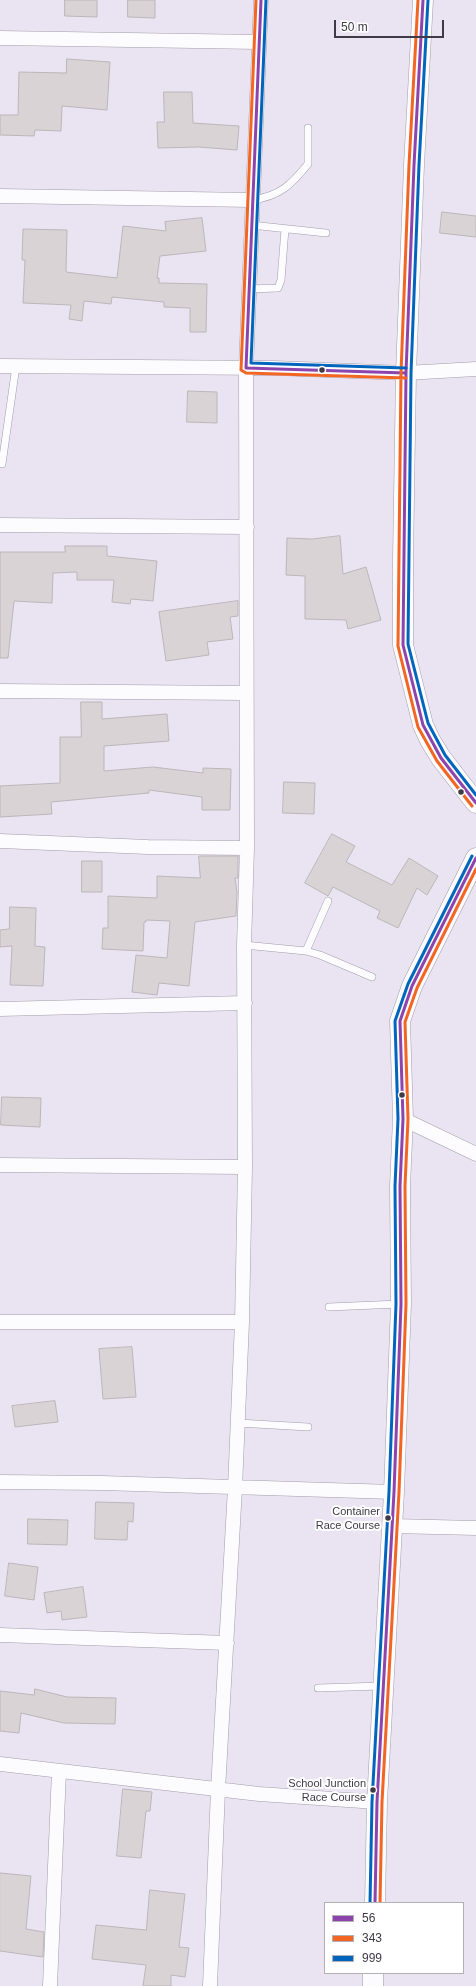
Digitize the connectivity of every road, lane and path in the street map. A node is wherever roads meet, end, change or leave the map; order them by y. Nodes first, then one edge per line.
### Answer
1 (261, 0) edge
2 (423, 0) edge
3 (0, 38) edge
4 (259, 42) junction
5 (308, 128) dead end
6 (0, 196) edge
7 (252, 200) junction
8 (251, 225) junction
9 (285, 229) junction
10 (326, 233) dead end
11 (249, 289) junction
12 (0, 366) edge
13 (16, 366) junction
14 (246, 368) junction
15 (476, 369) edge
16 (406, 373) junction
17 (2, 464) dead end
18 (0, 525) edge
19 (247, 527) junction
20 (0, 691) edge
21 (246, 693) junction
22 (476, 803) edge
23 (0, 841) edge
24 (247, 848) junction
25 (475, 864) edge
26 (328, 900) dead end
27 (244, 945) junction
28 (306, 952) junction
29 (372, 977) dead end
30 (245, 1003) junction
31 (0, 1009) edge
32 (403, 1119) junction
33 (476, 1154) edge
34 (0, 1166) edge
35 (246, 1167) junction
36 (401, 1304) junction
37 (329, 1307) dead end
38 (0, 1322) edge
39 (242, 1322) junction
40 (238, 1423) junction
41 (308, 1427) dead end
42 (0, 1482) edge
43 (235, 1488) junction
44 (394, 1492) junction
45 (392, 1526) junction
46 (476, 1528) edge
47 (0, 1635) edge
48 (227, 1643) junction
49 (383, 1686) junction
50 (318, 1688) dead end
51 (0, 1764) edge
52 (59, 1771) junction
53 (218, 1790) junction
54 (377, 1802) junction
55 (375, 1902) edge
56 (373, 1974) edge
57 (50, 1986) edge
58 (210, 1986) edge
59 (373, 1986) edge

1 - 4 street
2 - 16 street
3 - 4 street
4 - 7 street
5 - 7 lane
6 - 7 street
7 - 8 street
8 - 9 lane
8 - 11 street
9 - 10 lane
9 - 11 lane
11 - 14 street
12 - 13 street
13 - 14 street
13 - 17 lane
14 - 16 street
14 - 19 street
15 - 16 street
16 - 22 street
18 - 19 street
19 - 21 street
20 - 21 street
21 - 24 street
23 - 24 street
24 - 27 street
25 - 32 street
26 - 28 lane
27 - 28 lane
27 - 30 street
28 - 29 lane
30 - 31 street
30 - 35 street
32 - 33 street
32 - 36 street
34 - 35 street
35 - 39 street
36 - 37 lane
36 - 44 street
38 - 39 street
39 - 40 street
40 - 41 lane
40 - 43 street
42 - 43 street
43 - 44 street
43 - 48 street
44 - 45 street
45 - 46 street
45 - 49 street
47 - 48 street
48 - 53 street
49 - 50 lane
49 - 54 street
51 - 52 street
52 - 53 street
52 - 57 street
53 - 54 street
53 - 58 street
54 - 55 street
56 - 59 street

